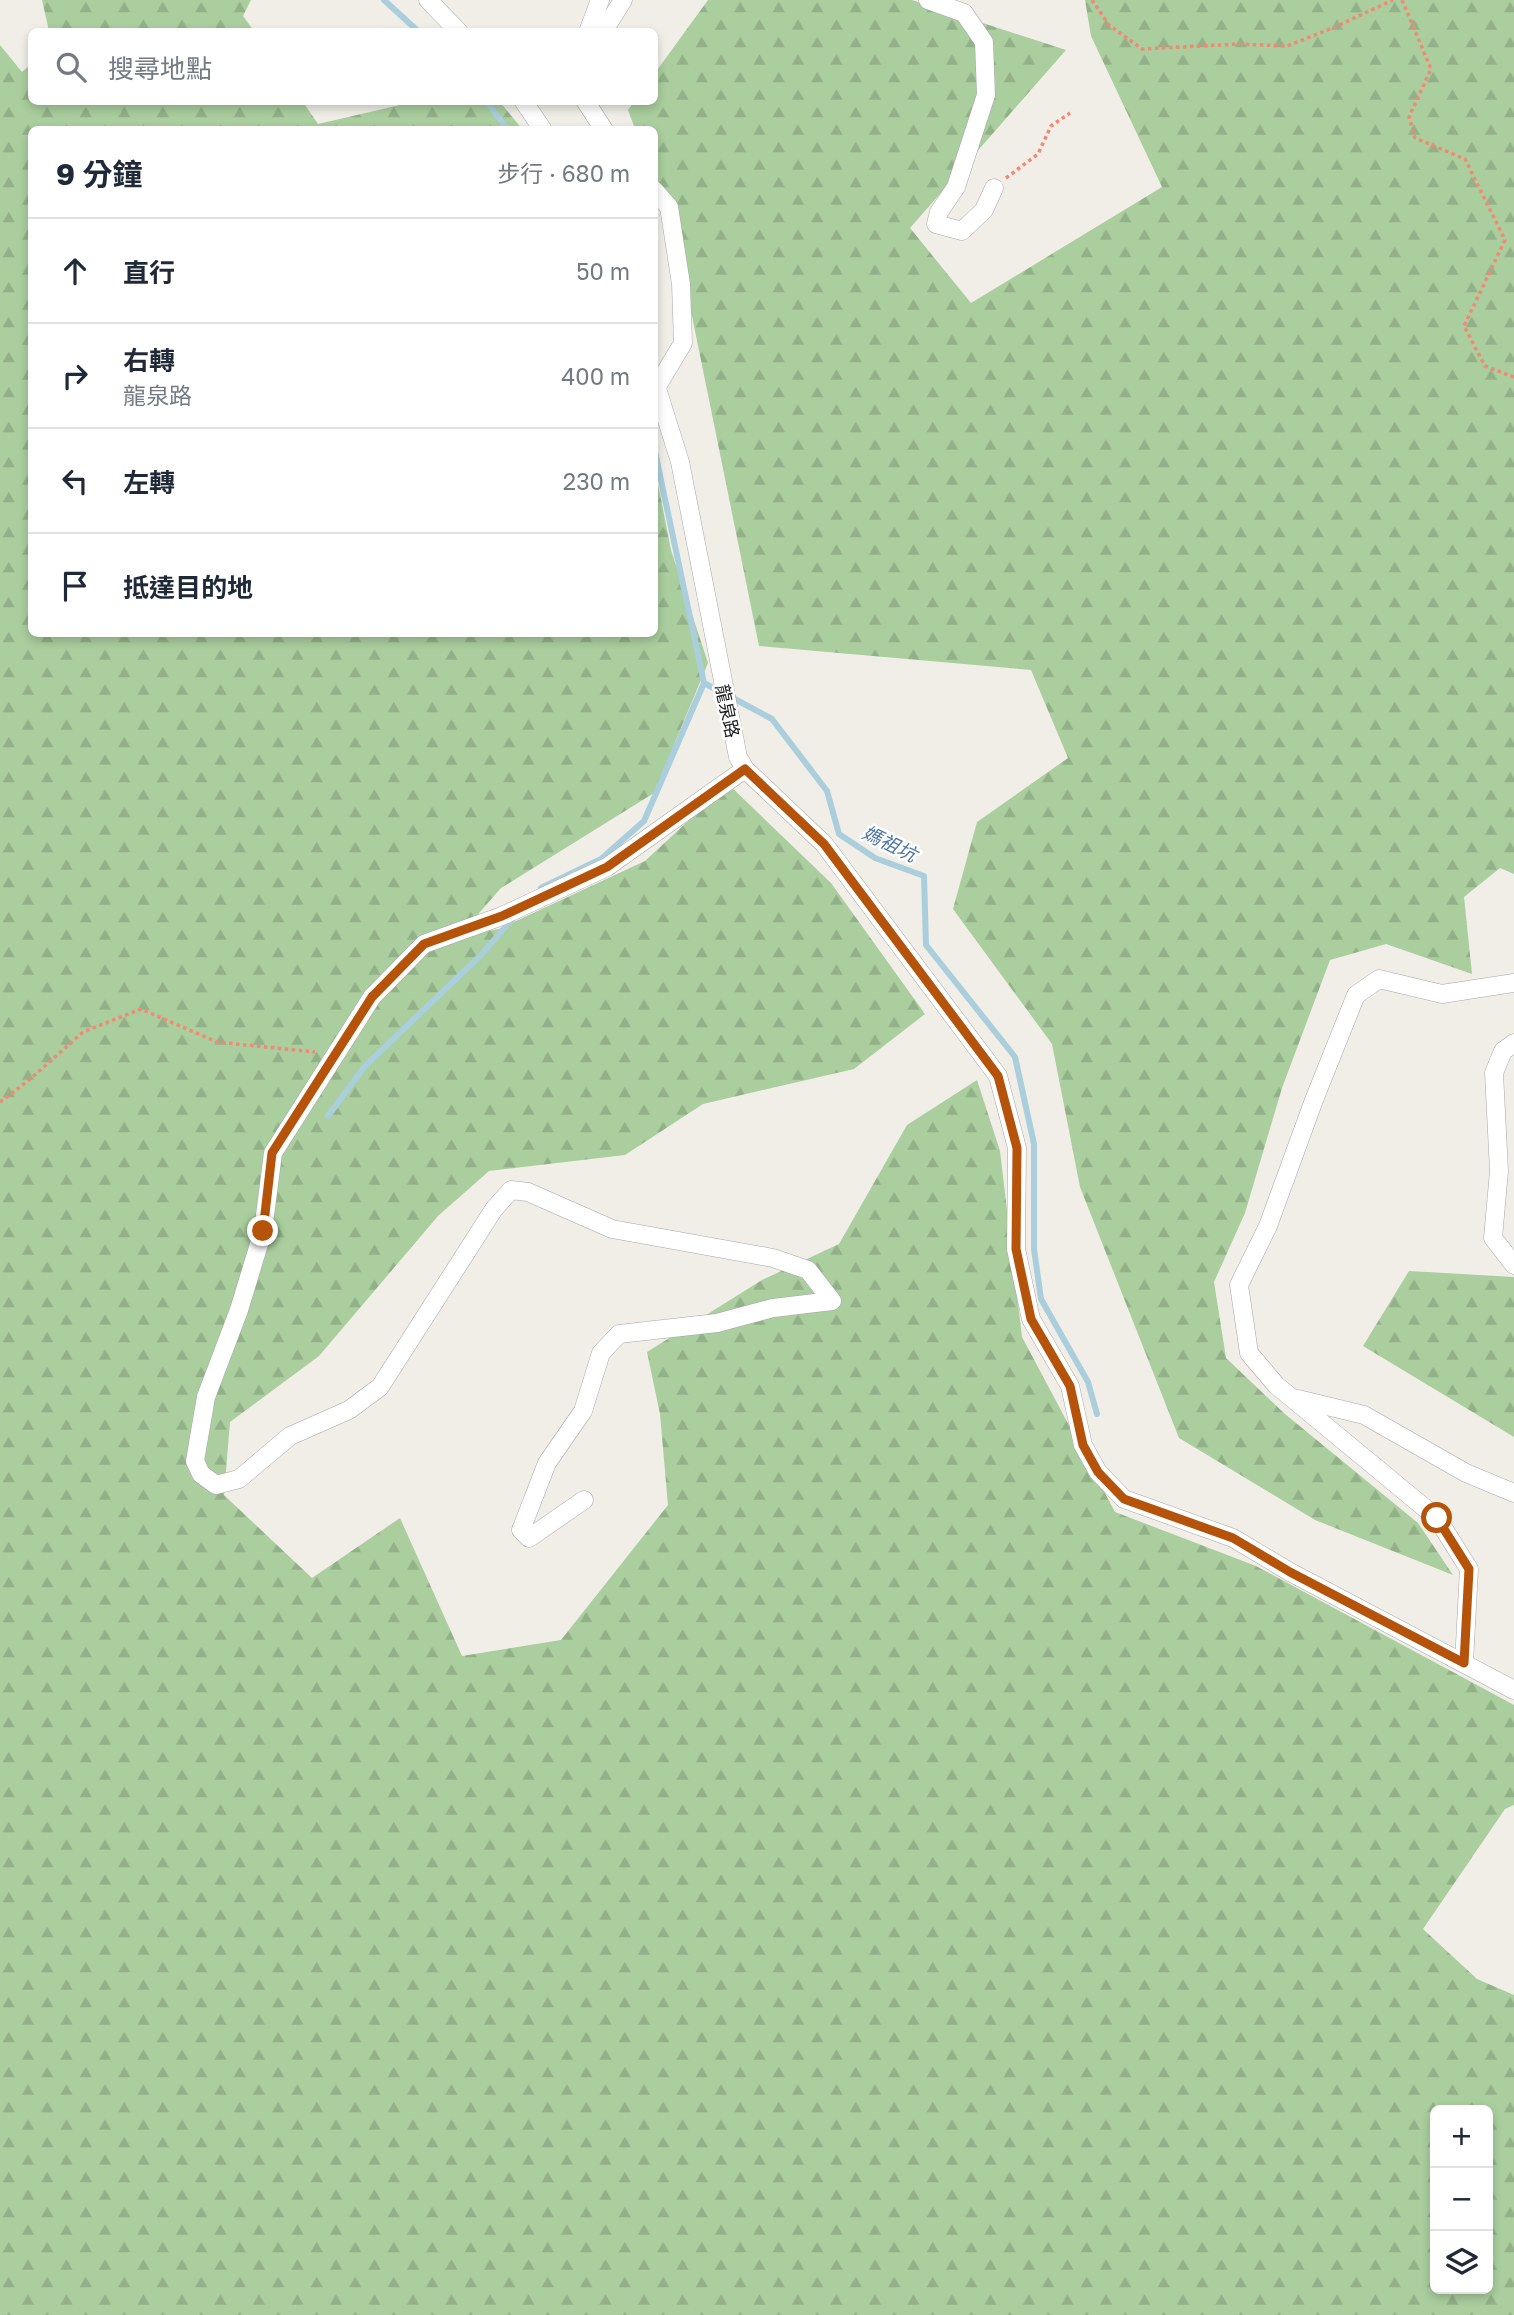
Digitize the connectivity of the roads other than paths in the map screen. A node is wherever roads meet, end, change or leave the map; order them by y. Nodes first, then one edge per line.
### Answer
1 (428, 0) edge
2 (600, 0) edge
3 (623, 0) edge
4 (929, 0) edge
5 (455, 28) edge
6 (590, 28) edge
7 (606, 28) edge
8 (526, 105) edge
9 (588, 105) edge
10 (540, 126) edge
11 (601, 126) edge
12 (994, 188) road end
13 (658, 195) edge
14 (658, 380) edge
15 (658, 393) edge
16 (741, 763) junction
17 (1514, 983) edge
18 (1514, 1043) edge
19 (1514, 1265) edge
20 (1291, 1397) junction
21 (1514, 1493) edge
22 (584, 1500) dead end
23 (1464, 1663) junction
24 (1514, 1690) edge

1 - 5 street
2 - 6 street
3 - 7 street
4 - 12 street
8 - 10 street
9 - 11 street
13 - 14 street
15 - 16 street, 龍泉路
16 - 22 street
16 - 23 street
17 - 20 street
18 - 19 street
20 - 21 street
20 - 23 street
23 - 24 street

